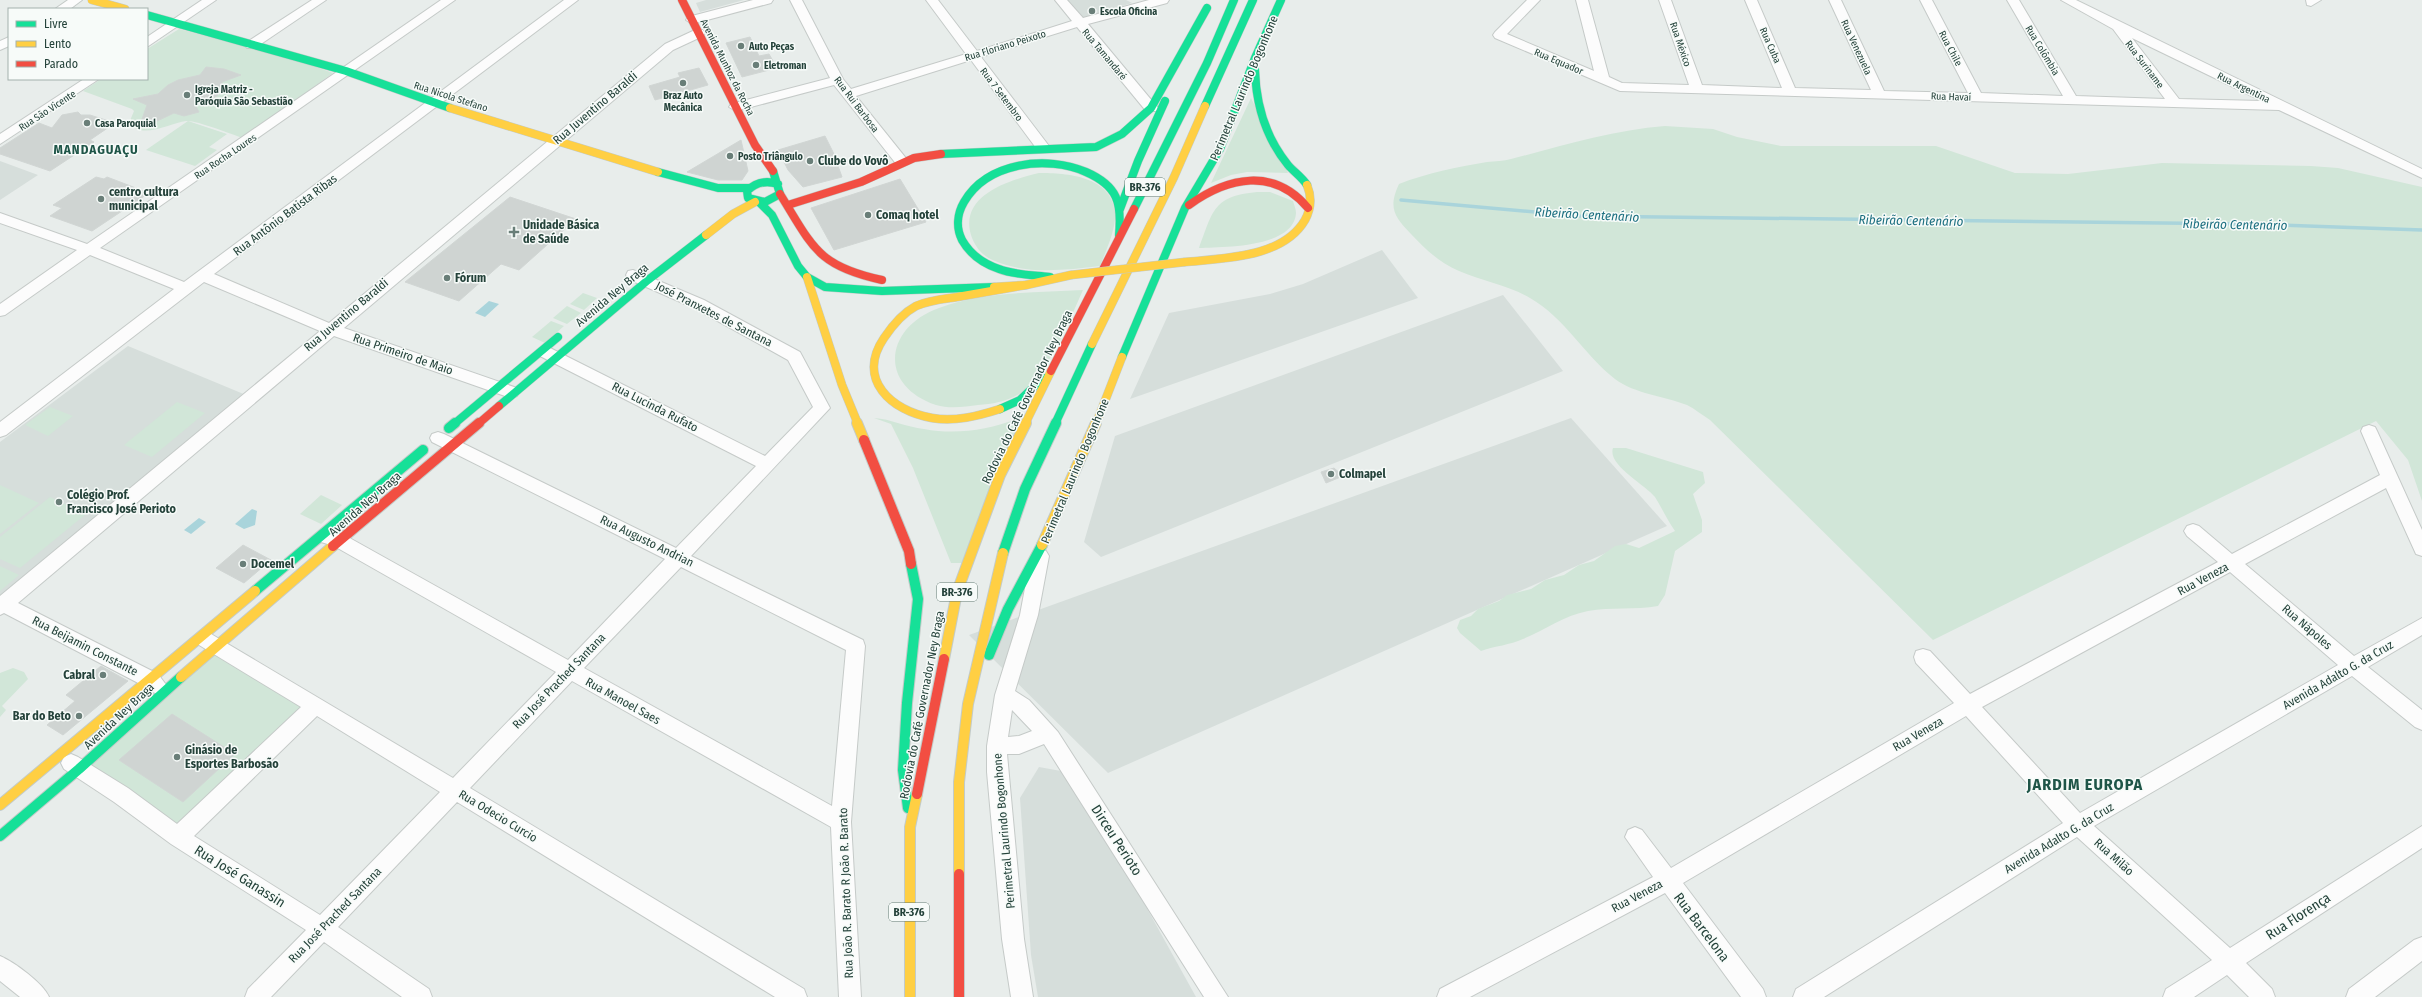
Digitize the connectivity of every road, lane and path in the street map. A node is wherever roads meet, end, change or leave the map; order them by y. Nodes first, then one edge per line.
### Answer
1 (76, 0) edge
2 (92, 0) edge
3 (210, 0) edge
4 (320, 0) edge
5 (449, 0) edge
6 (572, 0) edge
7 (682, 0) edge
8 (767, 0) edge
9 (796, 0) edge
10 (932, 0) edge
11 (1061, 0) edge
12 (1130, 0) edge
13 (1163, 0) edge
14 (1234, 0) edge
15 (1253, 0) edge
16 (1281, 0) edge
17 (1534, 0) edge
18 (1582, 0) edge
19 (1665, 0) edge
20 (1751, 0) edge
21 (1835, 0) edge
22 (1926, 0) edge
23 (2013, 0) edge
24 (2067, 0) edge
25 (1209, 4) edge
26 (1142, 6) junction
27 (63, 8) edge
28 (121, 8) edge
29 (148, 16) edge
30 (692, 20) junction
31 (1079, 23) junction
32 (175, 24) junction
33 (2117, 26) junction
34 (699, 33) junction
35 (148, 41) edge
36 (251, 45) junction
37 (972, 55) junction
38 (1255, 58) junction
39 (346, 71) junction
40 (91, 80) edge
41 (837, 80) junction
42 (1603, 80) junction
43 (1620, 87) joint
44 (1696, 88) junction
45 (1790, 91) junction
46 (848, 94) junction
47 (1879, 94) junction
48 (1976, 97) junction
49 (2072, 100) junction
50 (2174, 102) junction
51 (433, 103) junction
52 (2282, 106) junction
53 (736, 107) junction
54 (1151, 108) junction
55 (0, 140) edge
56 (555, 142) junction
57 (755, 145) junction
58 (1044, 149) junction
59 (753, 161) dead end
60 (902, 162) junction
61 (2422, 174) edge
62 (778, 184) junction
63 (751, 185) junction
64 (780, 194) junction
65 (733, 198) dead end
66 (757, 202) junction
67 (788, 205) junction
68 (1185, 208) junction
69 (1120, 209) junction
70 (1310, 213) junction
71 (0, 218) edge
72 (1116, 246) junction
73 (88, 249) junction
74 (1072, 275) junction
75 (204, 276) junction
76 (637, 276) junction
77 (807, 277) junction
78 (1050, 277) junction
79 (1026, 285) junction
80 (186, 288) junction
81 (0, 311) edge
82 (330, 329) junction
83 (566, 330) dead end
84 (541, 351) junction
85 (794, 356) joint
86 (557, 358) junction
87 (1050, 372) junction
88 (497, 386) junction
89 (514, 393) junction
90 (0, 431) edge
91 (2369, 431) dead end
92 (444, 442) junction
93 (768, 465) junction
94 (2391, 476) junction
95 (2193, 531) dead end
96 (321, 534) junction
97 (340, 541) junction
98 (1042, 545) junction
99 (2422, 549) edge
100 (679, 557) junction
101 (2233, 563) junction
102 (2, 605) edge
103 (2422, 626) edge
104 (208, 640) junction
105 (856, 646) joint
106 (1923, 657) dead end
107 (2353, 666) junction
108 (569, 671) junction
109 (158, 686) junction
110 (1004, 695) junction
111 (968, 704) junction
112 (316, 705) junction
113 (1968, 705) junction
114 (2422, 721) edge
115 (1051, 738) junction
116 (997, 746) junction
117 (59, 755) junction
118 (79, 769) junction
119 (455, 790) junction
120 (0, 805) edge
121 (841, 822) junction
122 (2078, 826) junction
123 (910, 827) junction
124 (0, 836) edge
125 (2422, 836) edge
126 (178, 837) junction
127 (1635, 837) dead end
128 (1667, 881) junction
129 (322, 928) junction
130 (2422, 948) edge
131 (2229, 961) junction
132 (0, 967) edge
133 (38, 997) edge
134 (256, 997) edge
135 (421, 997) edge
136 (796, 997) edge
137 (850, 997) edge
138 (910, 997) edge
139 (959, 997) edge
140 (1022, 997) edge
141 (1217, 997) edge
142 (1448, 997) edge
143 (1754, 997) edge
144 (1804, 997) edge
145 (2174, 997) edge
146 (2264, 997) edge
147 (2357, 997) edge

1 - 27 street
2 - 28 main road
3 - 32 street
4 - 36 street
5 - 39 street, Rua Rocha Loures
6 - 51 street, Rua Antônio Batista Ribas
7 - 30 main road, Avenida Munhoz da Rocha
8 - 30 street
9 - 41 street, Rua Rui Barbosa
10 - 37 street, Rua 7 Setembro
11 - 31 street, Rua Tamandaré
12 - 26 street
13 - 26 street, Rua Floriano Peixoto
14 - 72 main road, Rodovia do Café Governador Ney Braga / BR-376
15 - 111 main road, BR-376
16 - 38 main road, Perimetral Laurindo Bogonhone
17 - 42 street, Rua Equador
18 - 42 street
19 - 44 street, Rua México
20 - 45 street, Rua Cuba
21 - 47 street, Rua Venezuela
22 - 48 street, Rua Chile
23 - 49 street, Rua Colômbia
24 - 33 street, Rua Argentina
25 - 54 main road
25 - 69 main road
26 - 31 street, Rua Floriano Peixoto
29 - 32 main road, Rua Nicola Stefano
30 - 34 main road, Avenida Munhoz da Rocha
31 - 37 street, Rua Floriano Peixoto
31 - 54 street, Rua Tamandaré
32 - 35 street
32 - 36 main road, Rua Nicola Stefano
33 - 50 street, Rua Suriname
33 - 52 street, Rua Argentina
34 - 53 main road, Avenida Munhoz da Rocha
34 - 56 street, Rua Juventino Baraldi
36 - 39 main road, Rua Nicola Stefano
37 - 46 street, Rua Floriano Peixoto
37 - 58 street, Rua 7 Setembro
38 - 68 main road, Perimetral Laurindo Bogonhone
38 - 70 main road
39 - 51 main road, Rua Nicola Stefano
39 - 73 street, Rua Rocha Loures
40 - 55 street, Rua São Vicente
41 - 46 street, Rua Rui Barbosa
41 - 53 street
42 - 43 street, Rua Equador
43 - 44 street, Rua Havaí
44 - 45 street, Rua Havaí
45 - 47 street, Rua Havaí
46 - 60 street, Rua Rui Barbosa
47 - 48 street, Rua Havaí
48 - 49 street, Rua Havaí
49 - 50 street, Rua Havaí
50 - 52 street, Rua Havaí
51 - 56 main road, Rua Nicola Stefano
51 - 75 street, Rua Antônio Batista Ribas
52 - 61 street, Rua Argentina
53 - 57 main road, Avenida Munhoz da Rocha
54 - 58 main road
56 - 63 main road, Rua Nicola Stefano
56 - 82 street, Rua Juventino Baraldi
57 - 59 main road
57 - 62 main road, Avenida Munhoz da Rocha
58 - 60 main road
60 - 67 main road
62 - 63 main road, Rua Nicola Stefano
62 - 64 main road, Avenida Munhoz da Rocha
63 - 65 main road
63 - 66 main road
64 - 66 main road, Avenida Ney Braga
64 - 67 main road
66 - 76 main road, Avenida Ney Braga
66 - 77 main road
67 - 78 main road
68 - 70 main road
68 - 98 main road, Perimetral Laurindo Bogonhone
69 - 72 main road
69 - 78 main road
70 - 74 main road, bridge
71 - 73 street
72 - 87 main road, Rodovia do Café Governador Ney Braga / BR-376
73 - 80 street
73 - 81 street, Rua Rocha Loures
74 - 78 main road
74 - 79 main road
75 - 80 street, Rua Antônio Batista Ribas
75 - 82 street, Rua Primeiro de Maio
76 - 85 street, José Pranxetes de Santana
76 - 86 main road, Avenida Ney Braga
77 - 79 main road
77 - 123 main road
79 - 87 main road
80 - 90 street, Rua Antônio Batista Ribas
82 - 88 street, Rua Primeiro de Maio
82 - 102 street, Rua Juventino Baraldi
83 - 84 main road, Avenida Ney Braga
84 - 86 street, Rua Lucinda Rufato
84 - 88 main road, Avenida Ney Braga
85 - 93 street, Rua José Prached Santana
86 - 89 main road, Avenida Ney Braga
86 - 93 street, Rua Lucinda Rufato
87 - 123 main road, Rodovia do Café Governador Ney Braga / BR-376
88 - 89 street, Rua Primeiro de Maio
88 - 92 main road, Avenida Ney Braga
89 - 92 main road, Avenida Ney Braga
91 - 94 street
92 - 96 main road, Avenida Ney Braga
92 - 97 main road, Avenida Ney Braga
92 - 100 street, Rua Augusto Andrian
93 - 100 street, Rua José Prached Santana
94 - 99 street
94 - 101 street, Rua Veneza
95 - 101 street, Rua Nápoles
96 - 97 street, Rua Manoel Saes
96 - 104 main road, Avenida Ney Braga
97 - 104 main road, Avenida Ney Braga
97 - 108 street, Rua Manoel Saes
98 - 110 street, Perimetral Laurindo Bogonhone
98 - 111 main road
100 - 105 street, Rua Augusto Andrian
100 - 108 street, Rua José Prached Santana
101 - 107 street, Rua Nápoles
101 - 113 street, Rua Veneza
102 - 109 street, Rua Beijamin Constante
103 - 107 street, Avenida Adalto G. da Cruz
104 - 109 main road, Avenida Ney Braga
104 - 109 main road, Avenida Ney Braga
104 - 112 street, Rua Odecio Curcio
105 - 121 street, Rua João R. Barato R João R. Barato
106 - 113 street, Rua Milão
107 - 114 street, Rua Nápoles
107 - 122 street, Avenida Adalto G. da Cruz
108 - 119 street, Rua José Prached Santana
108 - 121 street, Rua Manoel Saes
109 - 117 main road, Avenida Ney Braga
109 - 118 main road, Avenida Ney Braga
110 - 115 street, Dirceu Perioto
110 - 116 street, Perimetral Laurindo Bogonhone
111 - 139 main road, BR-376
112 - 119 street, Rua Odecio Curcio
112 - 126 street
113 - 122 street, Rua Milão
113 - 128 street, Rua Veneza
115 - 116 street
115 - 141 street, Dirceu Perioto
116 - 140 street, Perimetral Laurindo Bogonhone
117 - 118 street, Rua José Ganassin
117 - 120 main road, Avenida Ney Braga
118 - 124 main road, Avenida Ney Braga
118 - 126 street, Rua José Ganassin
119 - 129 street, Rua José Prached Santana
119 - 136 street, Rua Odecio Curcio
121 - 137 street, Rua João R. Barato R João R. Barato
122 - 131 street, Rua Milão
122 - 144 street, Avenida Adalto G. da Cruz
123 - 138 main road, Rodovia do Café Governador Ney Braga / BR-376
125 - 131 street, Rua Florença
126 - 129 street, Rua José Ganassin
127 - 128 street, Rua Barcelona
128 - 142 street, Rua Veneza
128 - 143 street, Rua Barcelona
129 - 134 street, Rua José Prached Santana
129 - 135 street, Rua José Ganassin
130 - 147 street
131 - 145 street, Rua Florença
131 - 146 street, Rua Milão
132 - 133 street

